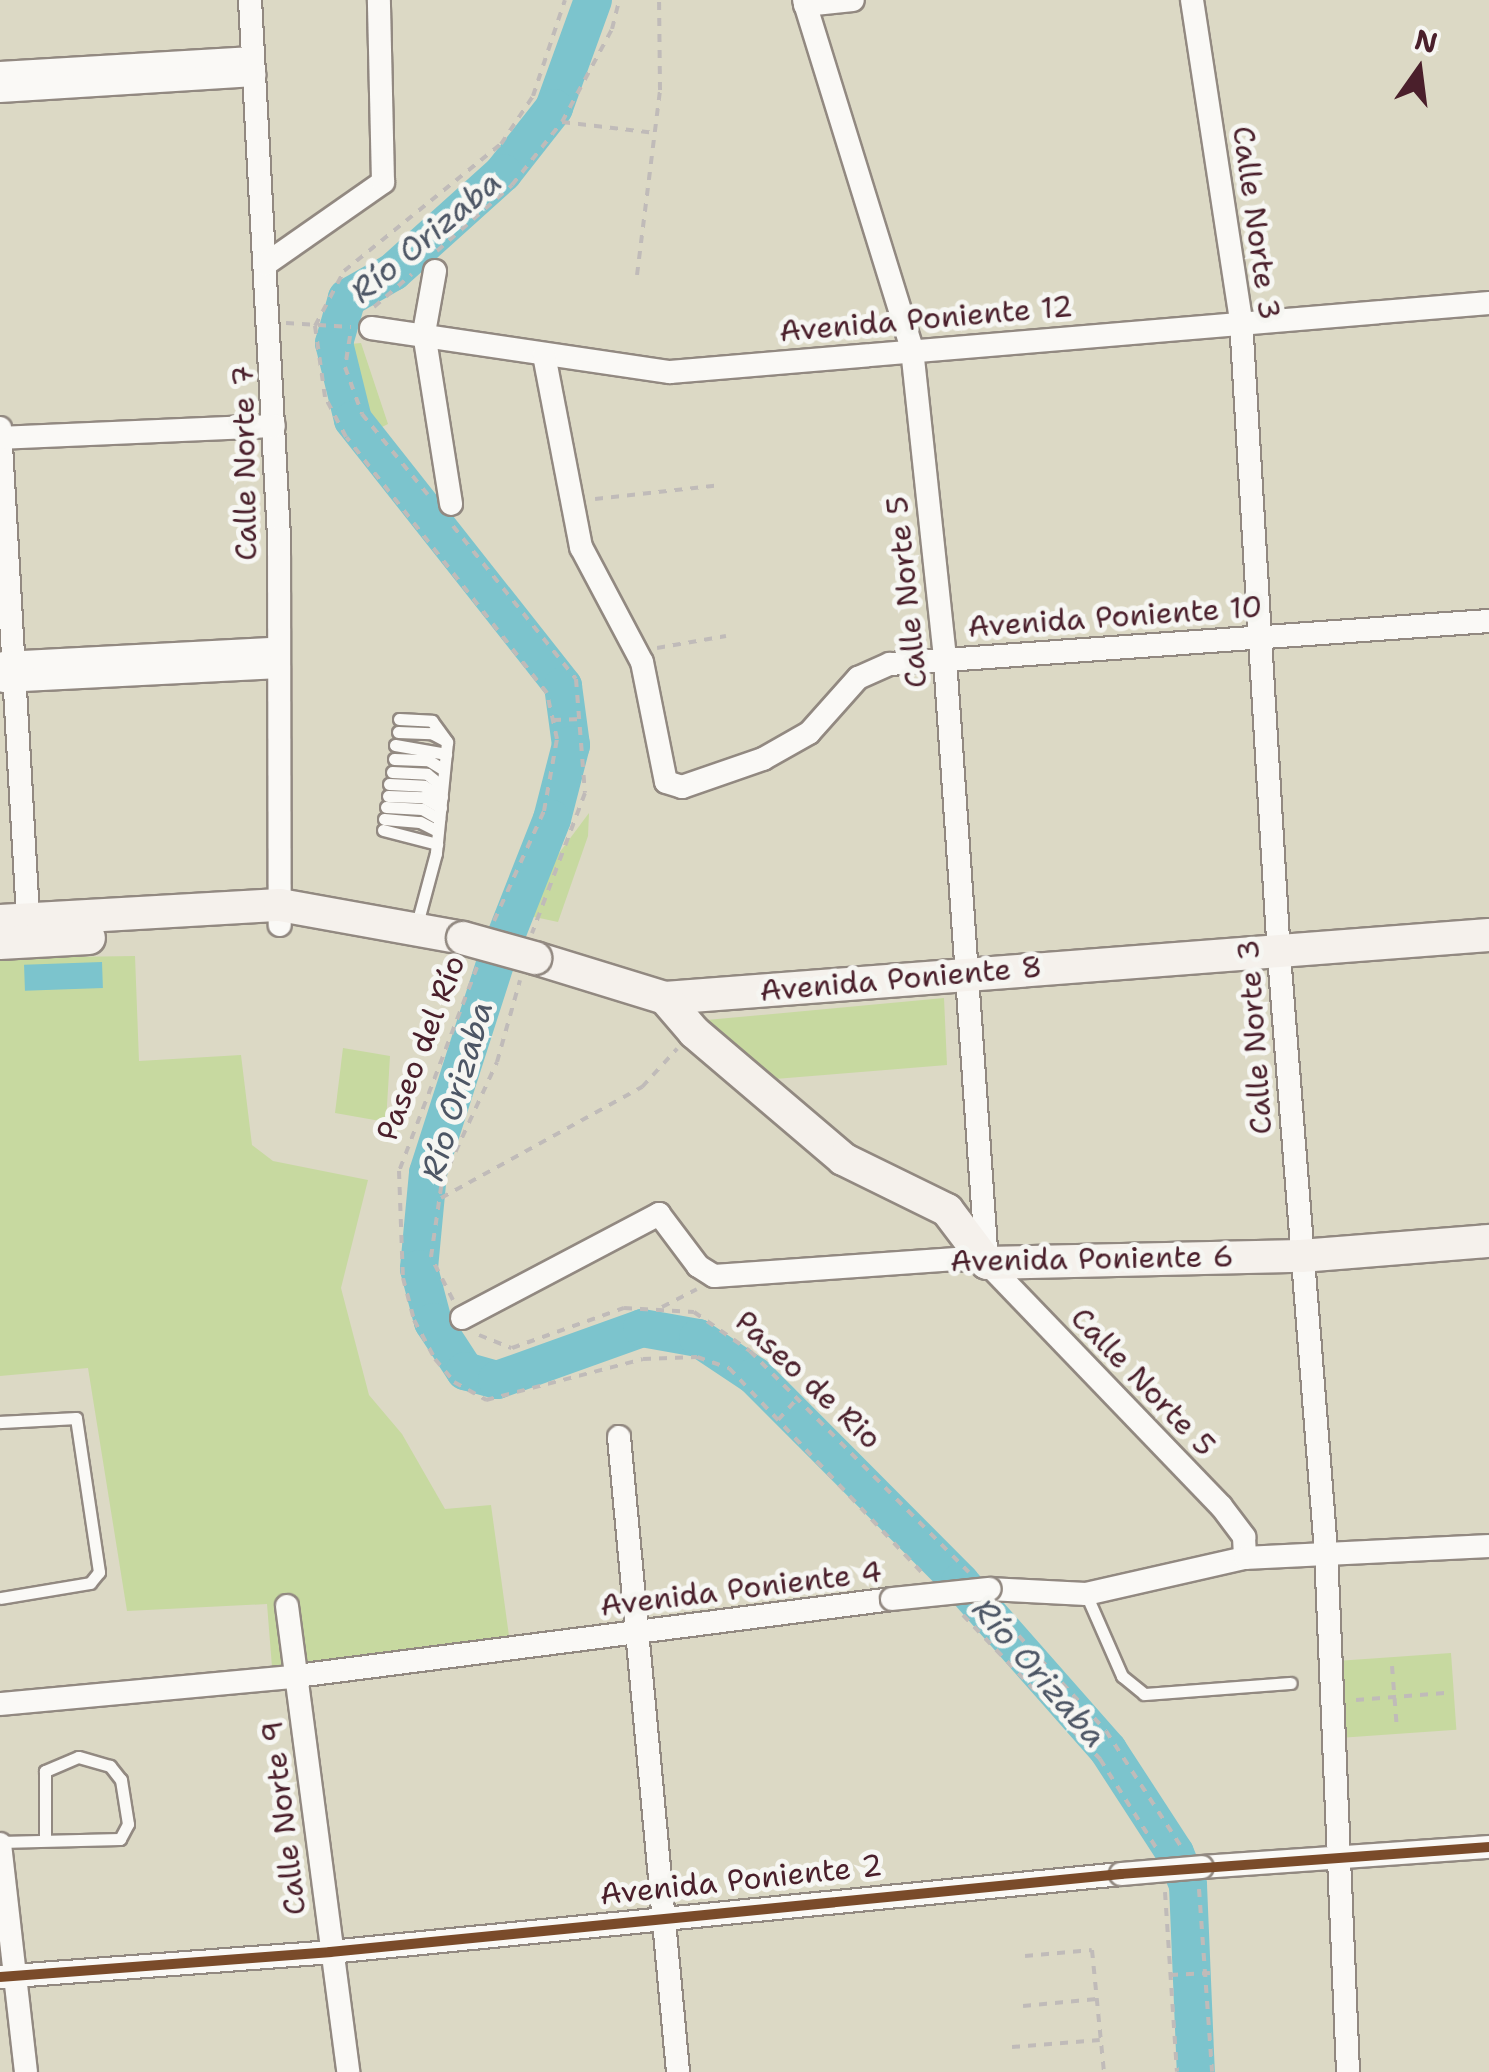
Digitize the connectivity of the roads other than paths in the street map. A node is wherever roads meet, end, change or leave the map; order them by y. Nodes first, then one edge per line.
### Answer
1 (250, 0) edge
2 (380, 0) edge
3 (853, 0) edge
4 (1192, 0) edge
5 (804, 2) edge
6 (254, 66) junction
7 (0, 73) edge
8 (0, 91) edge
9 (266, 264) junction
10 (435, 272) dead end
11 (1489, 303) edge
12 (1241, 320) junction
13 (361, 328) road end
14 (424, 332) junction
15 (912, 349) junction
16 (544, 355) junction
17 (274, 426) junction
18 (0, 428) edge
19 (0, 438) edge
20 (451, 504) dead end
21 (1489, 621) edge
22 (1263, 635) junction
23 (275, 658) junction
24 (945, 660) junction
25 (8, 672) edge
26 (446, 748) junction
27 (444, 770) junction
28 (388, 795) junction
29 (440, 814) junction
30 (280, 915) junction
31 (416, 928) junction
32 (15, 931) edge
33 (1489, 935) edge
34 (1279, 955) junction
35 (964, 974) junction
36 (665, 998) junction
37 (978, 1195) junction
38 (946, 1210) junction
39 (1489, 1241) edge
40 (1302, 1256) junction
41 (987, 1263) junction
42 (462, 1318) road end
43 (0, 1422) edge
44 (619, 1437) dead end
45 (1489, 1546) edge
46 (1326, 1551) junction
47 (1245, 1558) junction
48 (0, 1588) edge
49 (1086, 1594) junction
50 (0, 1598) edge
51 (287, 1606) dead end
52 (637, 1633) junction
53 (298, 1676) junction
54 (1291, 1684) dead end
55 (0, 1704) edge
56 (45, 1838) junction
57 (0, 1843) edge
58 (1489, 1847) edge
59 (1342, 1857) junction
60 (665, 1917) junction
61 (330, 1952) junction
62 (8, 1976) edge
63 (26, 2072) edge
64 (348, 2072) edge
65 (678, 2072) edge
66 (1348, 2072) edge

1 - 6 street, Calle Norte 7
2 - 9 street
3 - 5 street
4 - 12 street, Calle Norte 3
5 - 15 street, Calle Norte 5
6 - 7 street
6 - 8 street
6 - 9 street, Calle Norte 7
9 - 17 street, Calle Norte 7
10 - 14 street
11 - 12 street, Avenida Poniente 12
12 - 15 street, Avenida Poniente 12
12 - 22 street, Calle Norte 3
13 - 14 street, Avenida Poniente 12
14 - 16 street, Avenida Poniente 12
14 - 20 street
15 - 16 street, Avenida Poniente 12
15 - 24 street, Calle Norte 5
16 - 24 street, Avenida Poniente 10
17 - 19 street
17 - 23 street, Calle Norte 7
18 - 19 street
19 - 25 street
21 - 22 street, Avenida Poniente 10
22 - 24 street, Avenida Poniente 10
22 - 34 street, Calle Norte 3
23 - 25 street
23 - 30 street, Calle Norte 7
24 - 35 street, Calle Norte 5
25 - 32 street
26 - 26 lane
26 - 27 lane
27 - 28 lane
27 - 29 lane
28 - 29 lane
28 - 29 lane
28 - 29 lane
29 - 31 lane
30 - 31 street, Avenida Poniente 8
30 - 32 street, Avenida Poniente 8
31 - 36 street, Avenida Poniente 8, bridge
33 - 34 street, Avenida Poniente 8
34 - 35 street, Avenida Poniente 8
34 - 40 street, Calle Norte 3
35 - 36 street, Avenida Poniente 8
35 - 37 street, Calle Norte 5
36 - 38 street
37 - 38 street
37 - 41 street, Calle Norte 5
38 - 41 street
39 - 40 street, Avenida Poniente 6
40 - 41 street, Avenida Poniente 6
40 - 46 street, Calle Norte 3
41 - 42 street, Avenida Poniente 6
41 - 47 street, Calle Norte 5
43 - 50 lane
44 - 52 street
45 - 46 street, Avenida Poniente 4
46 - 47 street, Avenida Poniente 4
46 - 59 street, Calle Norte 3
47 - 49 street, Avenida Poniente 4
48 - 50 lane
49 - 52 street, Avenida Poniente 4, bridge
49 - 54 lane
51 - 53 street, Calle Norte 9
52 - 53 street, Avenida Poniente 4
52 - 60 street
53 - 55 street, Avenida Poniente 4
53 - 61 street, Calle Norte 9
56 - 56 lane
56 - 57 lane
57 - 62 street
58 - 59 street, Avenida Poniente 2
59 - 60 street, Avenida Poniente 2, bridge
59 - 66 street, Calle Norte 3
60 - 61 street, Avenida Poniente 2
60 - 65 street
61 - 62 street, Avenida Poniente 2
61 - 64 street, Calle Norte 9
62 - 63 street

